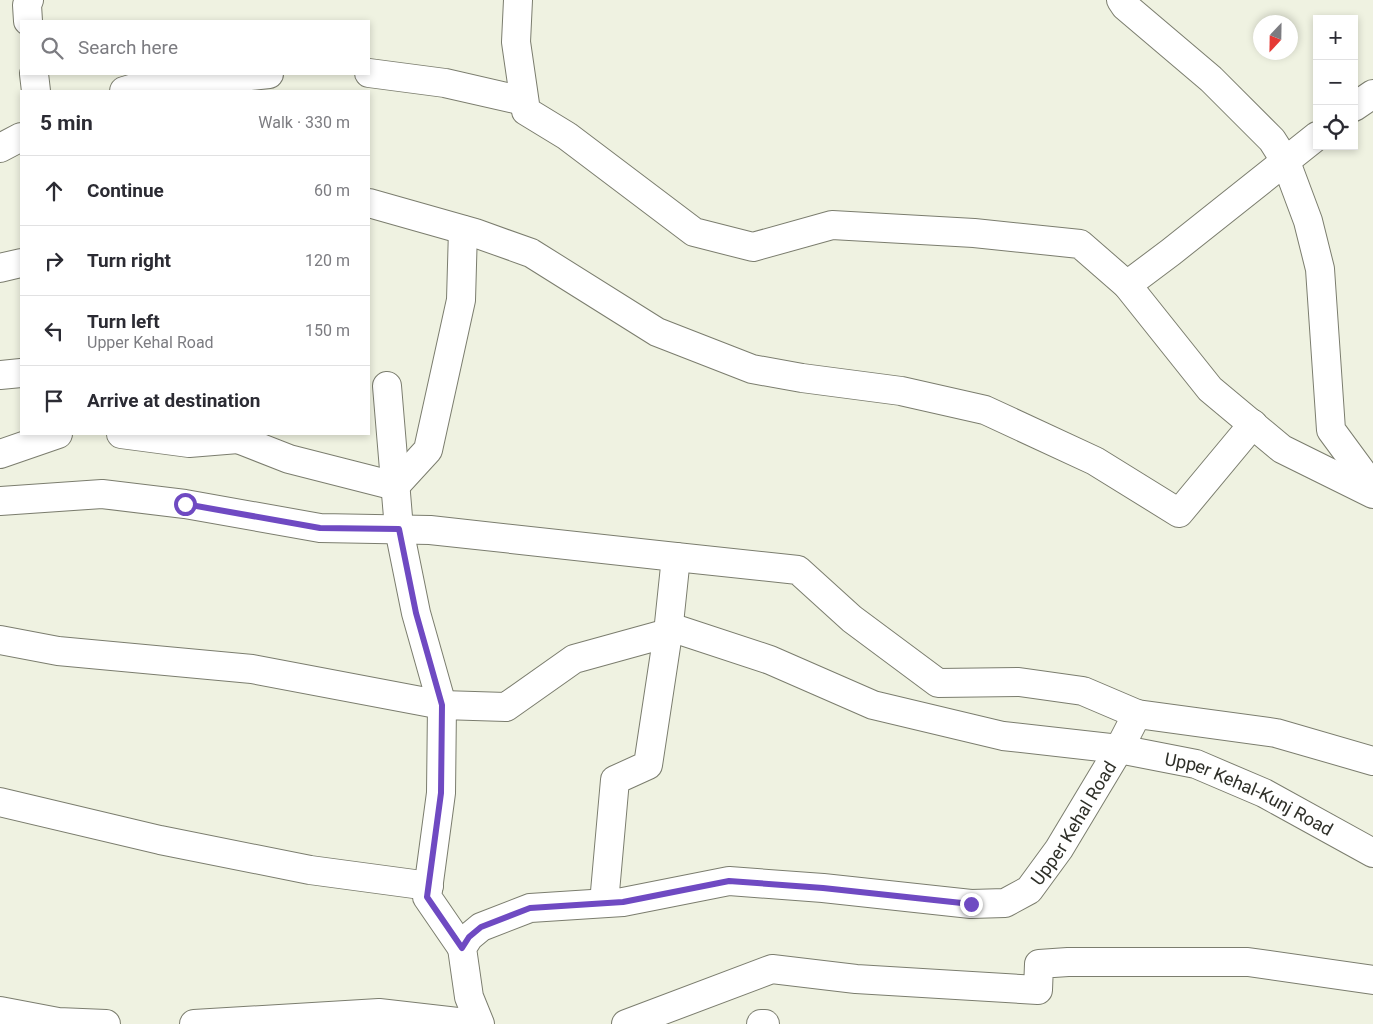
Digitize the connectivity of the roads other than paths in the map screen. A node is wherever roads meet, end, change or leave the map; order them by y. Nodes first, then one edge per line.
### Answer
1 (28, 0) edge
2 (518, 0) edge
3 (1121, 0) edge
4 (28, 20) edge
5 (370, 73) edge
6 (34, 75) edge
7 (260, 75) edge
8 (36, 90) edge
9 (127, 90) edge
10 (1373, 94) edge
11 (524, 101) junction
12 (1357, 105) edge
13 (20, 138) edge
14 (1313, 139) edge
15 (0, 148) edge
16 (1286, 162) junction
17 (370, 203) edge
18 (463, 230) junction
19 (20, 263) edge
20 (0, 268) edge
21 (1127, 285) junction
22 (20, 373) edge
23 (0, 374) edge
24 (387, 386) dead end
25 (1253, 424) junction
26 (55, 435) edge
27 (129, 435) edge
28 (239, 436) edge
29 (0, 454) edge
30 (395, 486) junction
31 (1373, 486) edge
32 (1373, 494) edge
33 (0, 501) edge
34 (399, 529) junction
35 (676, 557) junction
36 (668, 632) junction
37 (0, 640) edge
38 (442, 705) junction
39 (1137, 714) junction
40 (1119, 749) junction
41 (1373, 761) edge
42 (0, 802) edge
43 (1373, 853) edge
44 (429, 886) junction
45 (604, 903) junction
46 (462, 948) junction
47 (1373, 980) edge
48 (0, 1011) edge
49 (106, 1024) edge
50 (194, 1024) edge
51 (475, 1024) edge
52 (480, 1024) edge
53 (626, 1024) edge
54 (761, 1024) edge
55 (765, 1024) edge

1 - 4 street
2 - 11 street
3 - 16 street
5 - 11 street
6 - 8 street
7 - 9 street
10 - 12 street
11 - 21 street
13 - 15 street
14 - 16 street
16 - 21 street
16 - 31 street
17 - 18 street
18 - 25 street
18 - 30 street
19 - 20 street
21 - 25 street
22 - 23 street
24 - 30 street
25 - 32 street
26 - 29 street
27 - 28 street
28 - 30 street
30 - 34 street
33 - 34 street
34 - 35 street
34 - 38 street
35 - 36 street
35 - 39 street
36 - 38 street
36 - 40 street, Upper Kehal-Kunj Road
36 - 45 street
37 - 38 street
38 - 44 street
39 - 40 street, Upper Kehal Road
39 - 41 street
40 - 43 street, Upper Kehal-Kunj Road
40 - 45 street, Upper Kehal Road
42 - 44 street
44 - 46 street
45 - 46 street, Upper Kehal Road
46 - 52 street
47 - 53 street
48 - 49 street
50 - 51 street
54 - 55 street

